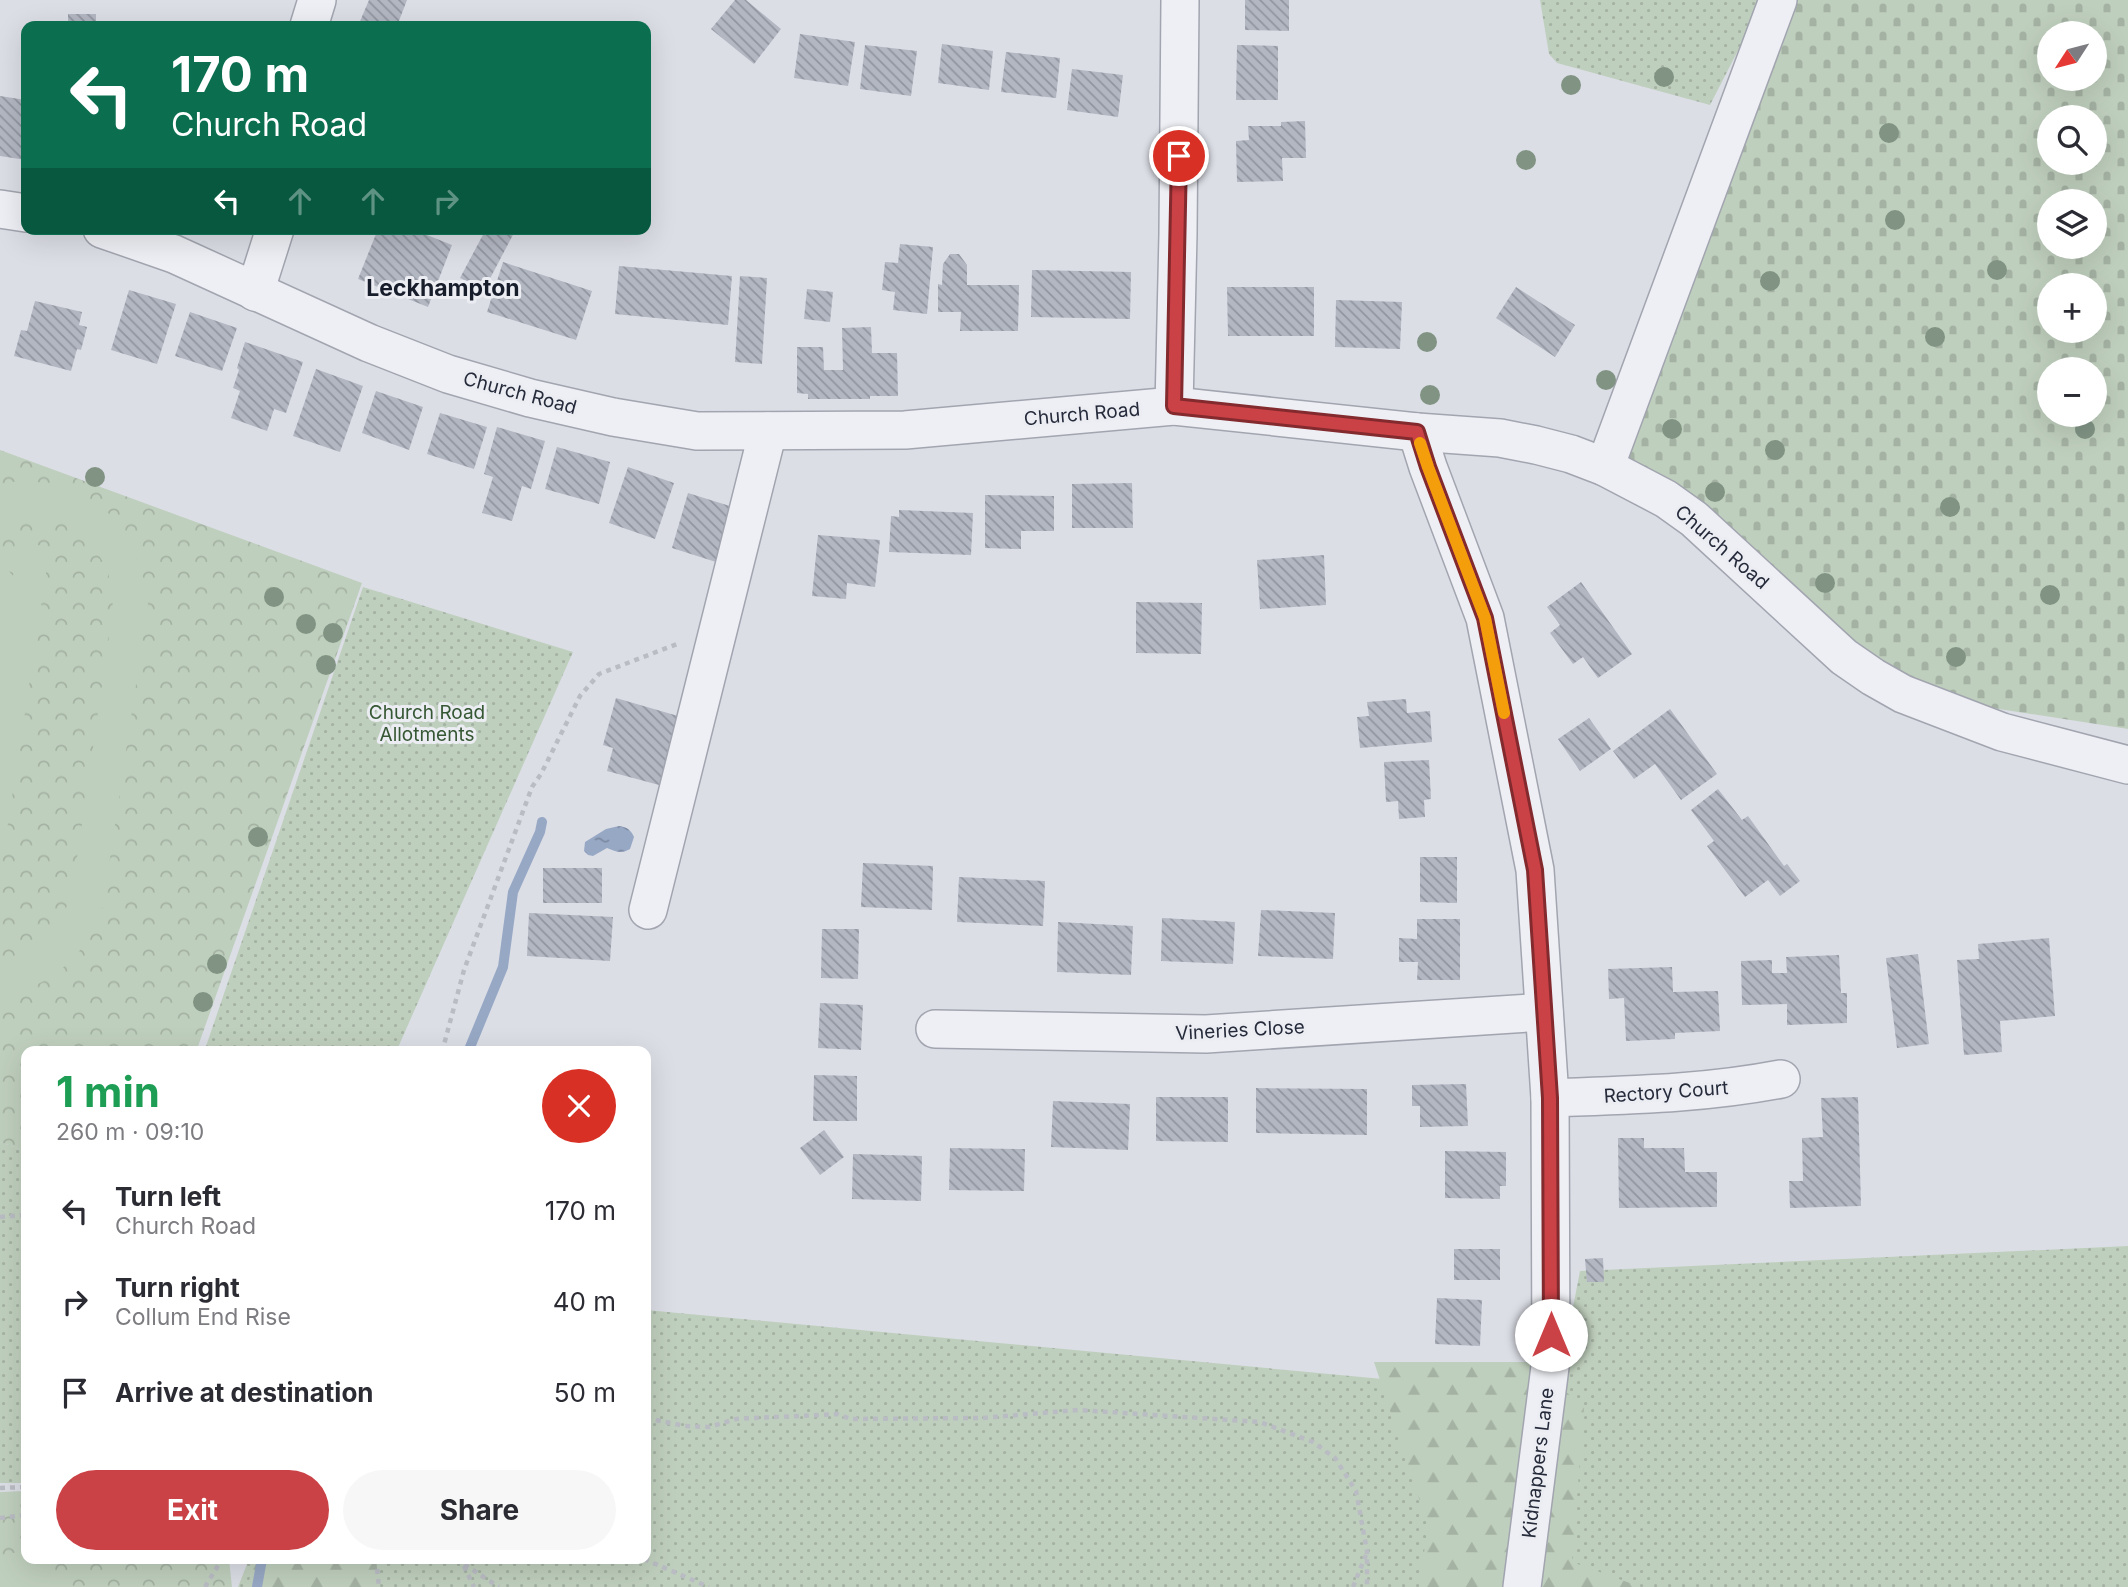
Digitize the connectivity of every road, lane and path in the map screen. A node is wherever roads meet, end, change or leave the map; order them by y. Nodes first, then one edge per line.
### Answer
1 (317, 0) edge
2 (1180, 0) edge
3 (1778, 0) edge
4 (311, 21) edge
5 (0, 209) edge
6 (21, 212) edge
7 (119, 235) edge
8 (273, 235) edge
9 (255, 292) junction
10 (1174, 406) junction
11 (768, 431) junction
12 (1417, 432) junction
13 (1605, 467) junction
14 (717, 629) junction
15 (2128, 765) edge
16 (648, 910) dead end
17 (1544, 1012) junction
18 (935, 1029) dead end
19 (444, 1046) edge
20 (1781, 1079) dead end
21 (1550, 1098) junction
22 (21, 1215) edge
23 (0, 1217) edge
24 (651, 1419) edge
25 (21, 1487) edge
26 (0, 1488) edge
27 (21, 1516) edge
28 (0, 1518) edge
29 (1367, 1551) junction
30 (651, 1562) edge
31 (219, 1564) edge
32 (377, 1564) edge
33 (464, 1565) joint
34 (205, 1587) edge
35 (379, 1587) edge
36 (474, 1587) edge
37 (499, 1587) edge
38 (709, 1587) edge
39 (1353, 1587) edge
40 (1367, 1587) edge
41 (1521, 1587) edge

1 - 4 street
2 - 10 street
3 - 13 street
5 - 6 street
7 - 9 street, Church Road
8 - 9 street
9 - 11 street, Church Road
10 - 11 street, Church Road
10 - 12 street, Church Road
11 - 14 street
12 - 13 street, Church Road
12 - 17 street, Kidnappers Lane
13 - 15 street, Church Road
14 - 16 street
14 - 19 path
17 - 18 street, Vineries Close
17 - 21 street, Kidnappers Lane
20 - 21 street, Rectory Court
21 - 41 street, Kidnappers Lane
22 - 23 path
24 - 29 path
25 - 26 path
27 - 28 path
29 - 39 path
29 - 40 path
30 - 38 path
31 - 34 path
32 - 35 path
33 - 36 path
33 - 37 path

